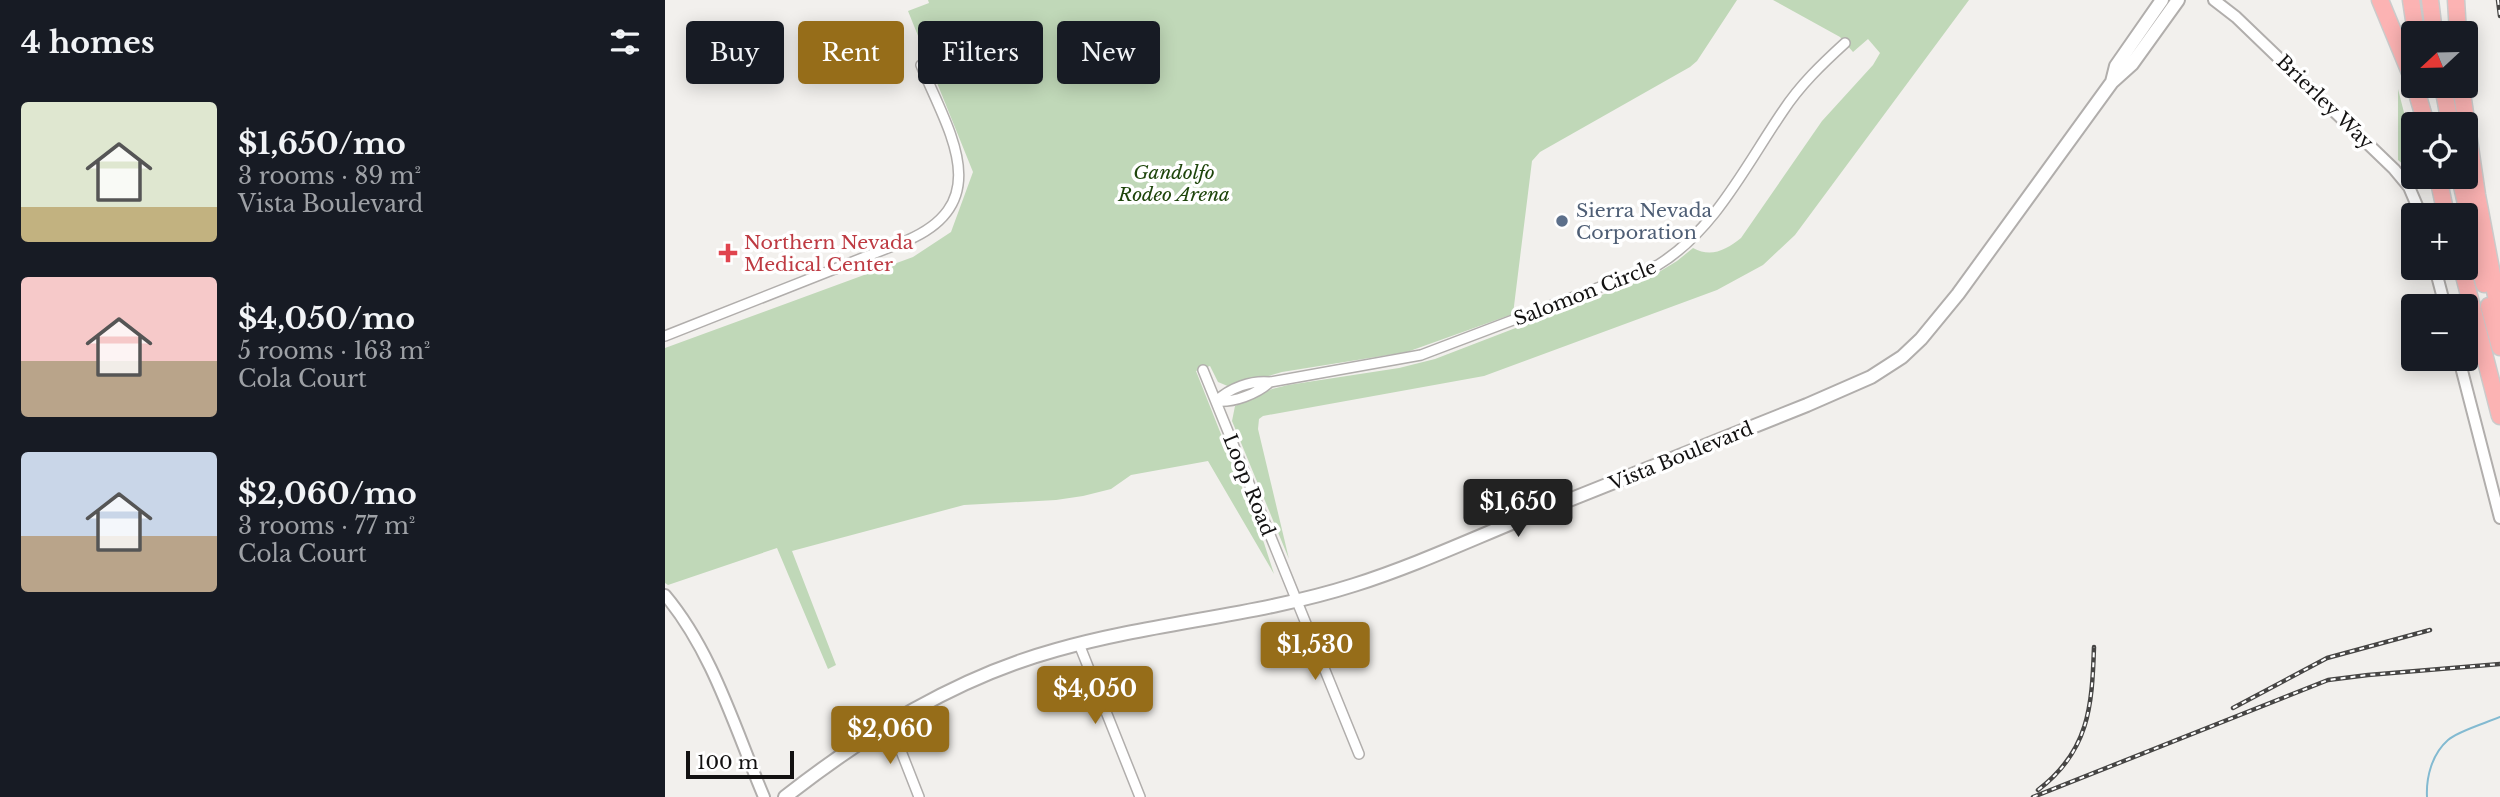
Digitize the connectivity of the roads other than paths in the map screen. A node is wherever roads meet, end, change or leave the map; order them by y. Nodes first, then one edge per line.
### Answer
1 (2162, 0) edge
2 (2178, 0) edge
3 (2214, 0) edge
4 (2380, 0) edge
5 (2411, 0) edge
6 (2430, 0) edge
7 (2456, 0) edge
8 (2414, 21) edge
9 (2433, 21) edge
10 (2457, 21) edge
11 (1845, 43) dead end
12 (2401, 51) edge
13 (2112, 82) junction
14 (928, 84) edge
15 (2463, 98) edge
16 (2463, 189) edge
17 (2416, 203) edge
18 (2464, 280) edge
19 (2500, 317) edge
20 (665, 335) edge
21 (2500, 347) edge
22 (1203, 370) dead end
23 (2462, 371) edge
24 (1216, 401) junction
25 (2500, 416) edge
26 (2500, 518) edge
27 (665, 595) edge
28 (1296, 600) junction
29 (1079, 644) junction
30 (890, 723) junction
31 (1359, 754) dead end
32 (764, 797) edge
33 (785, 797) edge
34 (919, 797) edge
35 (1140, 797) edge

1 - 13 main road, Vista Boulevard
2 - 13 main road, Vista Boulevard
3 - 17 street, Brierley Way
4 - 12 highway
5 - 8 highway
6 - 9 highway
7 - 10 highway
11 - 24 street, Salomon Circle
13 - 28 main road, Vista Boulevard
14 - 20 street
15 - 19 highway
16 - 21 highway
18 - 25 highway
22 - 24 street, Loop Road
23 - 26 street
24 - 28 street, Loop Road
27 - 32 street
28 - 29 main road, Vista Boulevard
28 - 31 street, Loop Road
29 - 30 main road, Vista Boulevard
29 - 35 street
30 - 33 main road, Vista Boulevard
30 - 34 street

